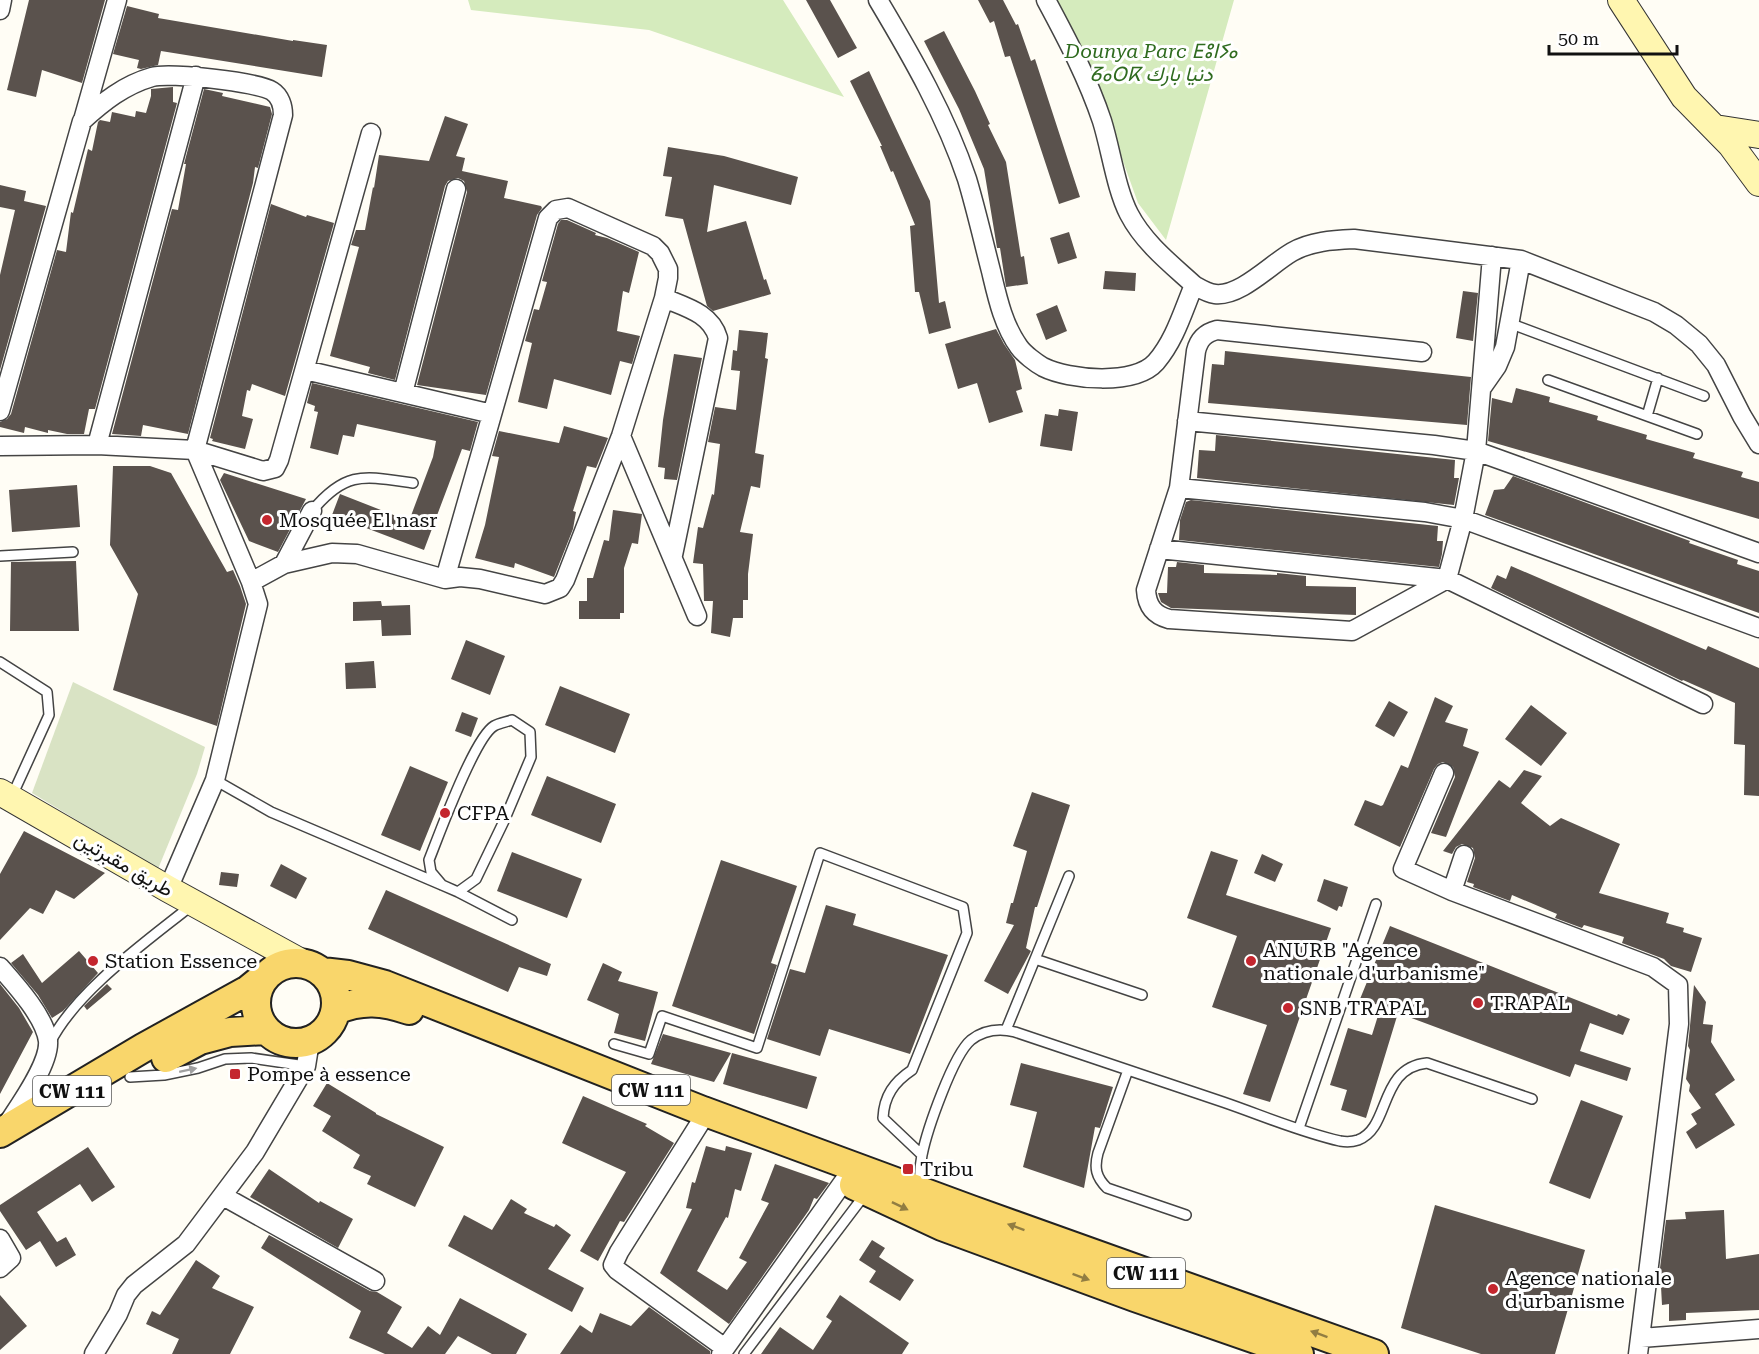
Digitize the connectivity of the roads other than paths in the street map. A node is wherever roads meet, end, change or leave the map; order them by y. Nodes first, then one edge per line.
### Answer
1 (2, 0) edge
2 (117, 0) edge
3 (878, 0) edge
4 (1046, 0) edge
5 (0, 10) edge
6 (1628, 10) edge
7 (196, 76) junction
8 (82, 122) junction
9 (1715, 128) junction
10 (371, 133) dead end
11 (1759, 135) edge
12 (1759, 183) edge
13 (456, 189) dead end
14 (1492, 256) junction
15 (1521, 260) junction
16 (1194, 285) junction
17 (664, 298) junction
18 (1509, 324) junction
19 (1422, 352) dead end
20 (305, 370) junction
21 (1658, 378) junction
22 (1548, 380) dead end
23 (1482, 388) junction
24 (403, 393) junction
25 (1704, 396) dead end
26 (0, 411) edge
27 (492, 414) junction
28 (1647, 416) junction
29 (1187, 421) junction
30 (1697, 434) dead end
31 (621, 436) junction
32 (1759, 444) edge
33 (97, 445) junction
34 (0, 446) edge
35 (195, 450) junction
36 (1476, 451) junction
37 (413, 483) dead end
38 (1179, 488) junction
39 (312, 511) joint
40 (1463, 519) junction
41 (1159, 549) junction
42 (73, 552) dead end
43 (1759, 553) edge
44 (673, 555) junction
45 (0, 556) edge
46 (284, 564) junction
47 (445, 579) junction
48 (1447, 579) junction
49 (251, 582) junction
50 (697, 616) dead end
51 (1759, 628) edge
52 (0, 662) edge
53 (1703, 704) dead end
54 (1444, 773) dead end
55 (215, 780) junction
56 (6, 795) edge
57 (1464, 855) dead end
58 (1069, 876) dead end
59 (442, 885) junction
60 (168, 889) junction
61 (1452, 891) junction
62 (458, 892) junction
63 (194, 903) junction
64 (1376, 904) dead end
65 (512, 920) dead end
66 (250, 934) junction
67 (1035, 959) junction
68 (0, 967) edge
69 (312, 967) junction
70 (265, 976) junction
71 (1142, 995) dead end
72 (336, 1010) junction
73 (266, 1030) junction
74 (1006, 1030) junction
75 (614, 1044) dead end
76 (48, 1048) junction
77 (308, 1054) junction
78 (1128, 1070) junction
79 (130, 1077) junction
80 (1532, 1098) dead end
81 (700, 1123) junction
82 (1299, 1128) junction
83 (0, 1139) edge
84 (922, 1155) junction
85 (856, 1186) junction
86 (920, 1190) junction
87 (223, 1196) junction
88 (1186, 1215) dead end
89 (0, 1239) edge
90 (0, 1268) edge
91 (375, 1281) dead end
92 (1759, 1329) edge
93 (1640, 1346) edge
94 (723, 1351) edge
95 (100, 1352) edge
96 (744, 1354) edge
97 (1299, 1354) edge
98 (1374, 1354) edge

1 - 5 street
2 - 8 street
3 - 16 street
4 - 16 street
6 - 9 street
7 - 8 street
7 - 33 street
7 - 35 street
8 - 26 street
9 - 11 street
9 - 12 street
10 - 20 street
13 - 24 street
14 - 15 street
14 - 16 street
14 - 23 street
15 - 18 street
15 - 32 street
17 - 27 street
17 - 31 street
17 - 44 street
18 - 21 lane
18 - 23 street
19 - 29 street
20 - 24 street
20 - 35 street
21 - 25 lane
21 - 28 lane
22 - 28 lane
23 - 36 street
24 - 27 street
27 - 47 street
28 - 30 lane
29 - 36 street
29 - 38 street
31 - 44 street
31 - 47 street
33 - 34 street
33 - 35 street
35 - 49 street
36 - 40 street
36 - 43 street
37 - 39 lane
38 - 40 street
38 - 41 street
39 - 46 street
40 - 48 street
40 - 51 street
41 - 48 street
41 - 48 street
42 - 45 lane
44 - 50 street
46 - 47 street
46 - 49 street
48 - 53 street
49 - 55 street
52 - 56 lane
54 - 61 street
55 - 59 lane
55 - 60 street
56 - 60 street, طريق مقبرتين
57 - 61 street
58 - 67 lane
59 - 62 lane
59 - 62 lane
60 - 63 street, طريق مقبرتين
61 - 93 street
62 - 65 lane
63 - 66 street, طريق مقبرتين
63 - 76 lane
64 - 82 lane
66 - 69 street, طريق مقبرتين
66 - 70 street
67 - 71 lane
67 - 74 lane
68 - 76 street
69 - 70 main road
69 - 72 main road
69 - 86 main road, CW 111
70 - 73 main road
70 - 83 main road, CW 111
72 - 77 main road
72 - 81 main road
73 - 77 main road
73 - 79 main road
74 - 78 lane
74 - 84 lane
75 - 84 lane
76 - 83 street
79 -> 77 lane
77 - 87 street
78 - 82 lane
78 - 88 lane
79 - 83 main road
80 - 82 lane
81 - 85 main road
81 - 94 street
84 - 86 lane
85 - 94 street
85 - 96 lane
85 -> 97 main road
98 -> 86 main road, CW 111
87 - 91 street
87 - 95 street
89 - 90 street
92 - 93 street

